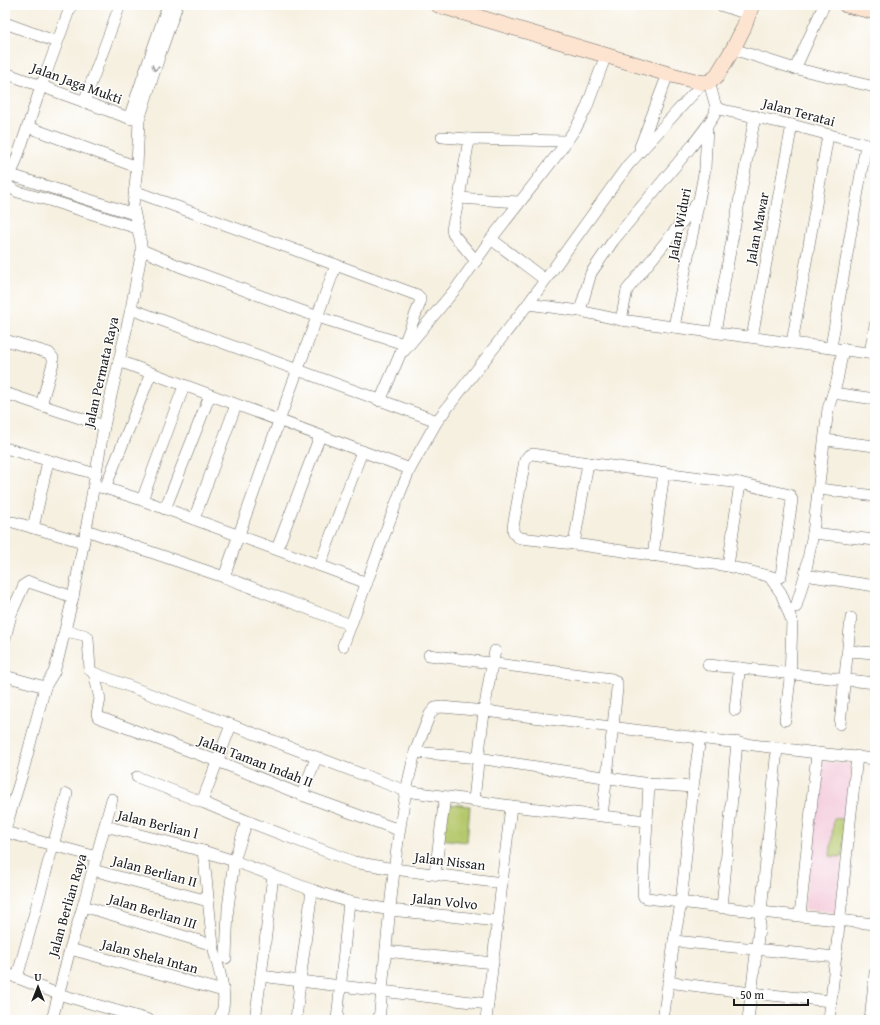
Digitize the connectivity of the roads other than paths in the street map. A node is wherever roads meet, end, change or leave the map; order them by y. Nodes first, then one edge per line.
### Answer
1 (72, 5) edge
2 (120, 5) edge
3 (168, 5) edge
4 (177, 5) edge
5 (438, 5) edge
6 (720, 5) edge
7 (824, 5) edge
8 (846, 5) edge
9 (750, 10) edge
10 (875, 12) edge
11 (5, 23) edge
12 (57, 42) junction
13 (734, 49) junction
14 (606, 55) junction
15 (795, 69) junction
16 (5, 74) edge
17 (668, 74) junction
18 (706, 83) junction
19 (41, 87) junction
20 (875, 87) edge
21 (84, 102) junction
22 (716, 107) junction
23 (755, 116) junction
24 (134, 119) junction
25 (792, 125) junction
26 (707, 126) junction
27 (28, 127) junction
28 (828, 135) junction
29 (442, 137) dead end
30 (468, 139) junction
31 (566, 141) junction
32 (870, 146) edge
33 (638, 153) junction
34 (137, 167) junction
35 (11, 174) junction
36 (5, 186) edge
37 (134, 191) junction
38 (459, 198) junction
39 (699, 200) junction
40 (520, 202) junction
41 (134, 214) junction
42 (137, 228) junction
43 (491, 239) junction
44 (142, 250) junction
45 (476, 261) junction
46 (336, 265) junction
47 (544, 279) junction
48 (528, 304) junction
49 (131, 309) junction
50 (580, 311) junction
51 (318, 317) junction
52 (621, 320) junction
53 (875, 324) edge
54 (674, 326) junction
55 (715, 332) junction
56 (752, 337) junction
57 (5, 340) edge
58 (792, 343) junction
59 (404, 344) junction
60 (831, 347) junction
61 (843, 349) junction
62 (872, 354) edge
63 (399, 357) junction
64 (119, 361) junction
65 (298, 370) junction
66 (151, 373) junction
67 (184, 386) junction
68 (5, 394) edge
69 (833, 394) junction
70 (210, 395) junction
71 (875, 399) edge
72 (380, 401) junction
73 (41, 405) junction
74 (236, 405) junction
75 (279, 421) junction
76 (436, 421) junction
77 (104, 426) junction
78 (320, 436) junction
79 (825, 440) junction
80 (875, 446) edge
81 (5, 448) edge
82 (362, 452) junction
83 (48, 461) junction
84 (588, 463) junction
85 (410, 469) junction
86 (664, 472) junction
87 (96, 474) junction
88 (740, 483) junction
89 (100, 487) junction
90 (819, 489) junction
91 (875, 496) edge
92 (142, 500) junction
93 (165, 509) junction
94 (194, 519) junction
95 (13, 522) dead end
96 (32, 528) junction
97 (86, 530) junction
98 (813, 533) junction
99 (239, 535) junction
100 (875, 540) edge
101 (83, 542) junction
102 (574, 544) junction
103 (277, 549) junction
104 (652, 556) junction
105 (320, 565) junction
106 (728, 566) junction
107 (805, 575) junction
108 (224, 576) junction
109 (769, 576) junction
110 (367, 583) junction
111 (875, 586) edge
112 (72, 597) junction
113 (796, 607) dead end
114 (8, 618) edge
115 (851, 618) dead end
116 (351, 625) junction
117 (65, 631) junction
118 (5, 638) edge
119 (343, 646) dead end
120 (495, 651) dead end
121 (848, 651) junction
122 (875, 654) edge
123 (429, 655) dead end
124 (492, 663) junction
125 (708, 665) dead end
126 (740, 668) junction
127 (94, 673) junction
128 (790, 673) junction
129 (5, 676) edge
130 (844, 682) junction
131 (875, 683) edge
132 (45, 687) junction
133 (735, 710) dead end
134 (485, 711) junction
135 (785, 720) dead end
136 (840, 724) dead end
137 (231, 726) junction
138 (614, 726) junction
139 (700, 738) junction
140 (737, 742) junction
141 (777, 748) junction
142 (415, 752) junction
143 (817, 753) junction
144 (857, 756) junction
145 (316, 758) junction
146 (478, 758) junction
147 (875, 759) edge
148 (217, 761) junction
149 (137, 777) dead end
150 (607, 778) junction
151 (649, 784) junction
152 (693, 787) junction
153 (406, 791) junction
154 (67, 794) dead end
155 (302, 795) junction
156 (444, 797) junction
157 (112, 799) dead end
158 (474, 801) junction
159 (202, 802) junction
160 (512, 806) junction
161 (602, 815) junction
162 (247, 821) junction
163 (647, 821) junction
164 (105, 826) junction
165 (399, 830) junction
166 (5, 831) edge
167 (54, 845) junction
168 (203, 851) junction
169 (97, 857) junction
170 (234, 861) junction
171 (394, 869) junction
172 (93, 870) junction
173 (435, 873) junction
174 (273, 875) junction
175 (502, 883) junction
176 (312, 890) junction
177 (208, 901) junction
178 (349, 902) junction
179 (681, 903) junction
180 (83, 906) junction
181 (722, 908) junction
182 (390, 910) junction
183 (761, 912) junction
184 (800, 915) junction
185 (839, 920) junction
186 (498, 921) junction
187 (875, 924) edge
188 (674, 941) junction
189 (213, 945) junction
190 (756, 948) junction
191 (70, 949) junction
192 (386, 951) junction
193 (836, 957) junction
194 (226, 958) dead end
195 (493, 963) junction
196 (5, 973) edge
197 (875, 973) edge
198 (261, 976) junction
199 (16, 978) junction
200 (300, 981) junction
201 (668, 982) junction
202 (340, 986) junction
203 (382, 991) junction
204 (223, 992) junction
205 (751, 993) junction
206 (58, 994) junction
207 (831, 1001) junction
208 (488, 1004) junction
209 (52, 1020) edge
210 (149, 1020) edge
211 (219, 1020) edge
212 (255, 1020) edge
213 (296, 1020) edge
214 (337, 1020) edge
215 (379, 1020) edge
216 (486, 1020) edge
217 (663, 1020) edge
218 (748, 1020) edge
219 (829, 1020) edge
220 (870, 1020) edge

1 - 12 street
2 - 21 street
3 - 24 street
4 -> 24 street
5 - 14 street
6 - 9 street
7 - 15 street
8 - 10 street
9 - 13 street
11 - 12 street
12 - 19 street
13 - 15 street
13 - 18 street
14 - 17 street
14 - 31 street
15 - 20 street
16 - 19 street, Jalan Jaga Mukti
17 - 18 street
17 - 33 street
18 - 22 street
18 - 33 street
19 - 21 street, Jalan Jaga Mukti
19 - 27 street
21 - 24 street, Jalan Jaga Mukti
22 - 23 street, Jalan Teratai
22 - 26 street
23 - 25 street, Jalan Teratai
23 - 55 street
24 - 34 street
25 - 28 street, Jalan Teratai
25 - 56 street, Jalan Mawar
26 - 39 street, Jalan Widuri
26 - 50 street
27 - 34 street
27 - 35 street
28 - 32 street, Jalan Teratai
28 - 58 street
29 - 30 street
30 - 31 street
30 - 38 street
31 - 40 street
32 - 60 street
33 - 47 street
34 - 37 street
35 - 36 street
35 - 41 street
36 - 42 street
37 - 41 street
37 - 46 street
38 - 40 street
38 - 45 street
39 - 52 street
39 - 54 street, Jalan Widuri
40 - 43 street
41 - 42 street
42 - 44 street
43 - 45 street
43 - 47 street
44 - 49 street
44 - 51 street
45 - 63 street
46 - 51 street
46 - 59 street
47 - 48 street
48 - 50 street
48 - 76 street
49 - 64 street, Jalan Permata Raya
49 - 65 street, Jalan Permata Raya
50 - 52 street
51 - 59 street
51 - 65 street
52 - 54 street
53 - 62 street
54 - 55 street
55 - 56 street
56 - 58 street
57 - 73 street
58 - 60 street
59 - 63 street
60 - 61 street
61 - 62 street
61 - 69 street
63 - 72 street
64 - 66 street
64 - 77 street, Jalan Permata Raya
65 - 72 street, Jalan Permata Raya
65 - 75 street
66 - 67 street
66 - 89 street
67 - 70 street
67 - 92 street
68 - 73 street
69 - 71 street
69 - 79 street
70 - 74 street
70 - 93 street
72 - 76 street, Jalan Permata Raya
73 - 77 street
74 - 75 street
74 - 94 street
75 - 78 street
75 - 99 street
76 - 85 street
77 - 87 street, Jalan Permata Raya
78 - 82 street
78 - 103 street
79 - 80 street
79 - 90 street
81 - 83 street
82 - 85 street
82 - 105 street
83 - 87 street
83 - 96 street
84 - 86 street
84 - 102 street
84 - 102 street
85 - 110 street
86 - 88 street
86 - 104 street
87 - 89 street, Jalan Permata Raya
88 - 106 street
88 - 109 street
89 - 92 street
89 - 97 street, Jalan Permata Raya
90 - 91 street
90 - 98 street
92 - 93 street
93 - 94 street
94 - 99 street
95 - 96 street
96 - 101 street
97 - 101 street, Jalan Permata Raya
97 - 108 street
98 - 100 street
98 - 107 street
99 - 103 street
99 - 108 street
101 - 112 street, Jalan Permata Raya
102 - 104 street
103 - 105 street
104 - 106 street
105 - 110 street
106 - 109 street
107 - 111 street
107 - 113 street
108 - 116 street
109 - 128 street
110 - 116 street
112 - 114 street
112 - 117 street, Jalan Permata Raya
114 - 118 street
115 - 121 street
116 - 119 street
117 - 127 street
117 - 132 street, Jalan Permata Raya
120 - 124 street
121 - 122 street
121 - 130 street
123 - 124 street
124 - 134 street
124 - 138 street
125 - 126 street
126 - 128 street
126 - 133 street
127 - 137 street
127 - 148 street, Jalan Taman Indah II
128 - 130 street
128 - 135 street
129 - 132 street
130 - 131 street
130 - 136 street
132 - 166 street, Jalan Permata Raya
134 - 138 street
134 - 142 street
134 - 146 street
137 - 145 street
137 - 148 street
138 - 139 street
138 - 150 street
139 - 140 street
139 - 152 street
140 - 141 street
140 - 181 street
141 - 143 street
141 - 183 street
142 - 146 street
142 - 153 street
143 - 144 street
143 - 184 street
144 - 147 street
144 - 185 street
145 - 153 street
145 - 155 street
146 - 150 street
146 - 158 street
148 - 155 street, Jalan Taman Indah II
148 - 159 street
149 - 159 street, Jalan Nissan
150 - 151 street
150 - 161 street
151 - 152 street
151 - 163 street
152 - 179 street
153 - 156 street
153 - 165 street
154 - 167 street
155 - 165 street, Jalan Taman Indah II
156 - 158 street
156 - 173 street
157 - 164 street, Jalan Berlian Raya
158 - 160 street
159 - 162 street, Jalan Nissan
160 - 161 street
160 - 175 street
161 - 163 street
162 - 170 street
162 - 171 street, Jalan Nissan
163 - 179 street
164 - 168 street, Jalan Berlian l
164 - 169 street, Jalan Berlian Raya
165 - 171 street
166 - 167 street
167 - 169 street
167 - 199 street
168 - 170 street, Jalan Berlian l
168 - 177 street
169 - 172 street, Jalan Berlian Raya
170 - 174 street, Jalan Berlian l
170 - 194 street
171 - 173 street, Jalan Nissan
171 - 182 street
172 - 177 street, Jalan Berlian II
172 - 180 street, Jalan Berlian Raya
173 - 175 street, Jalan Nissan
174 - 176 street, Jalan Berlian l
174 - 198 street
175 - 186 street
176 - 178 street, Jalan Volvo
176 - 200 street
177 - 189 street
178 - 182 street, Jalan Volvo
178 - 202 street
179 - 181 street
179 - 188 street
180 - 189 street, Jalan Berlian III
180 - 191 street, Jalan Berlian Raya
181 - 183 street
182 - 186 street, Jalan Volvo
182 - 192 street
183 - 184 street
183 - 190 street
184 - 185 street
185 - 187 street
185 - 193 street
186 - 195 street
188 - 190 street
188 - 201 street
189 - 204 street
190 - 193 street
190 - 205 street
191 - 204 street, Jalan Shela Intan
191 - 206 street, Jalan Berlian Raya
192 - 195 street
192 - 203 street
193 - 207 street
195 - 208 street
196 - 199 street
197 - 220 street
198 - 200 street
198 - 212 street
199 - 206 street
200 - 202 street
200 - 213 street
201 - 205 street
201 - 217 street
202 - 203 street
202 - 214 street
203 - 208 street
203 - 215 street
204 - 211 street
205 - 207 street
205 - 218 street
206 - 209 street, Jalan Berlian Raya
206 - 210 street
207 - 219 street
208 - 216 street

